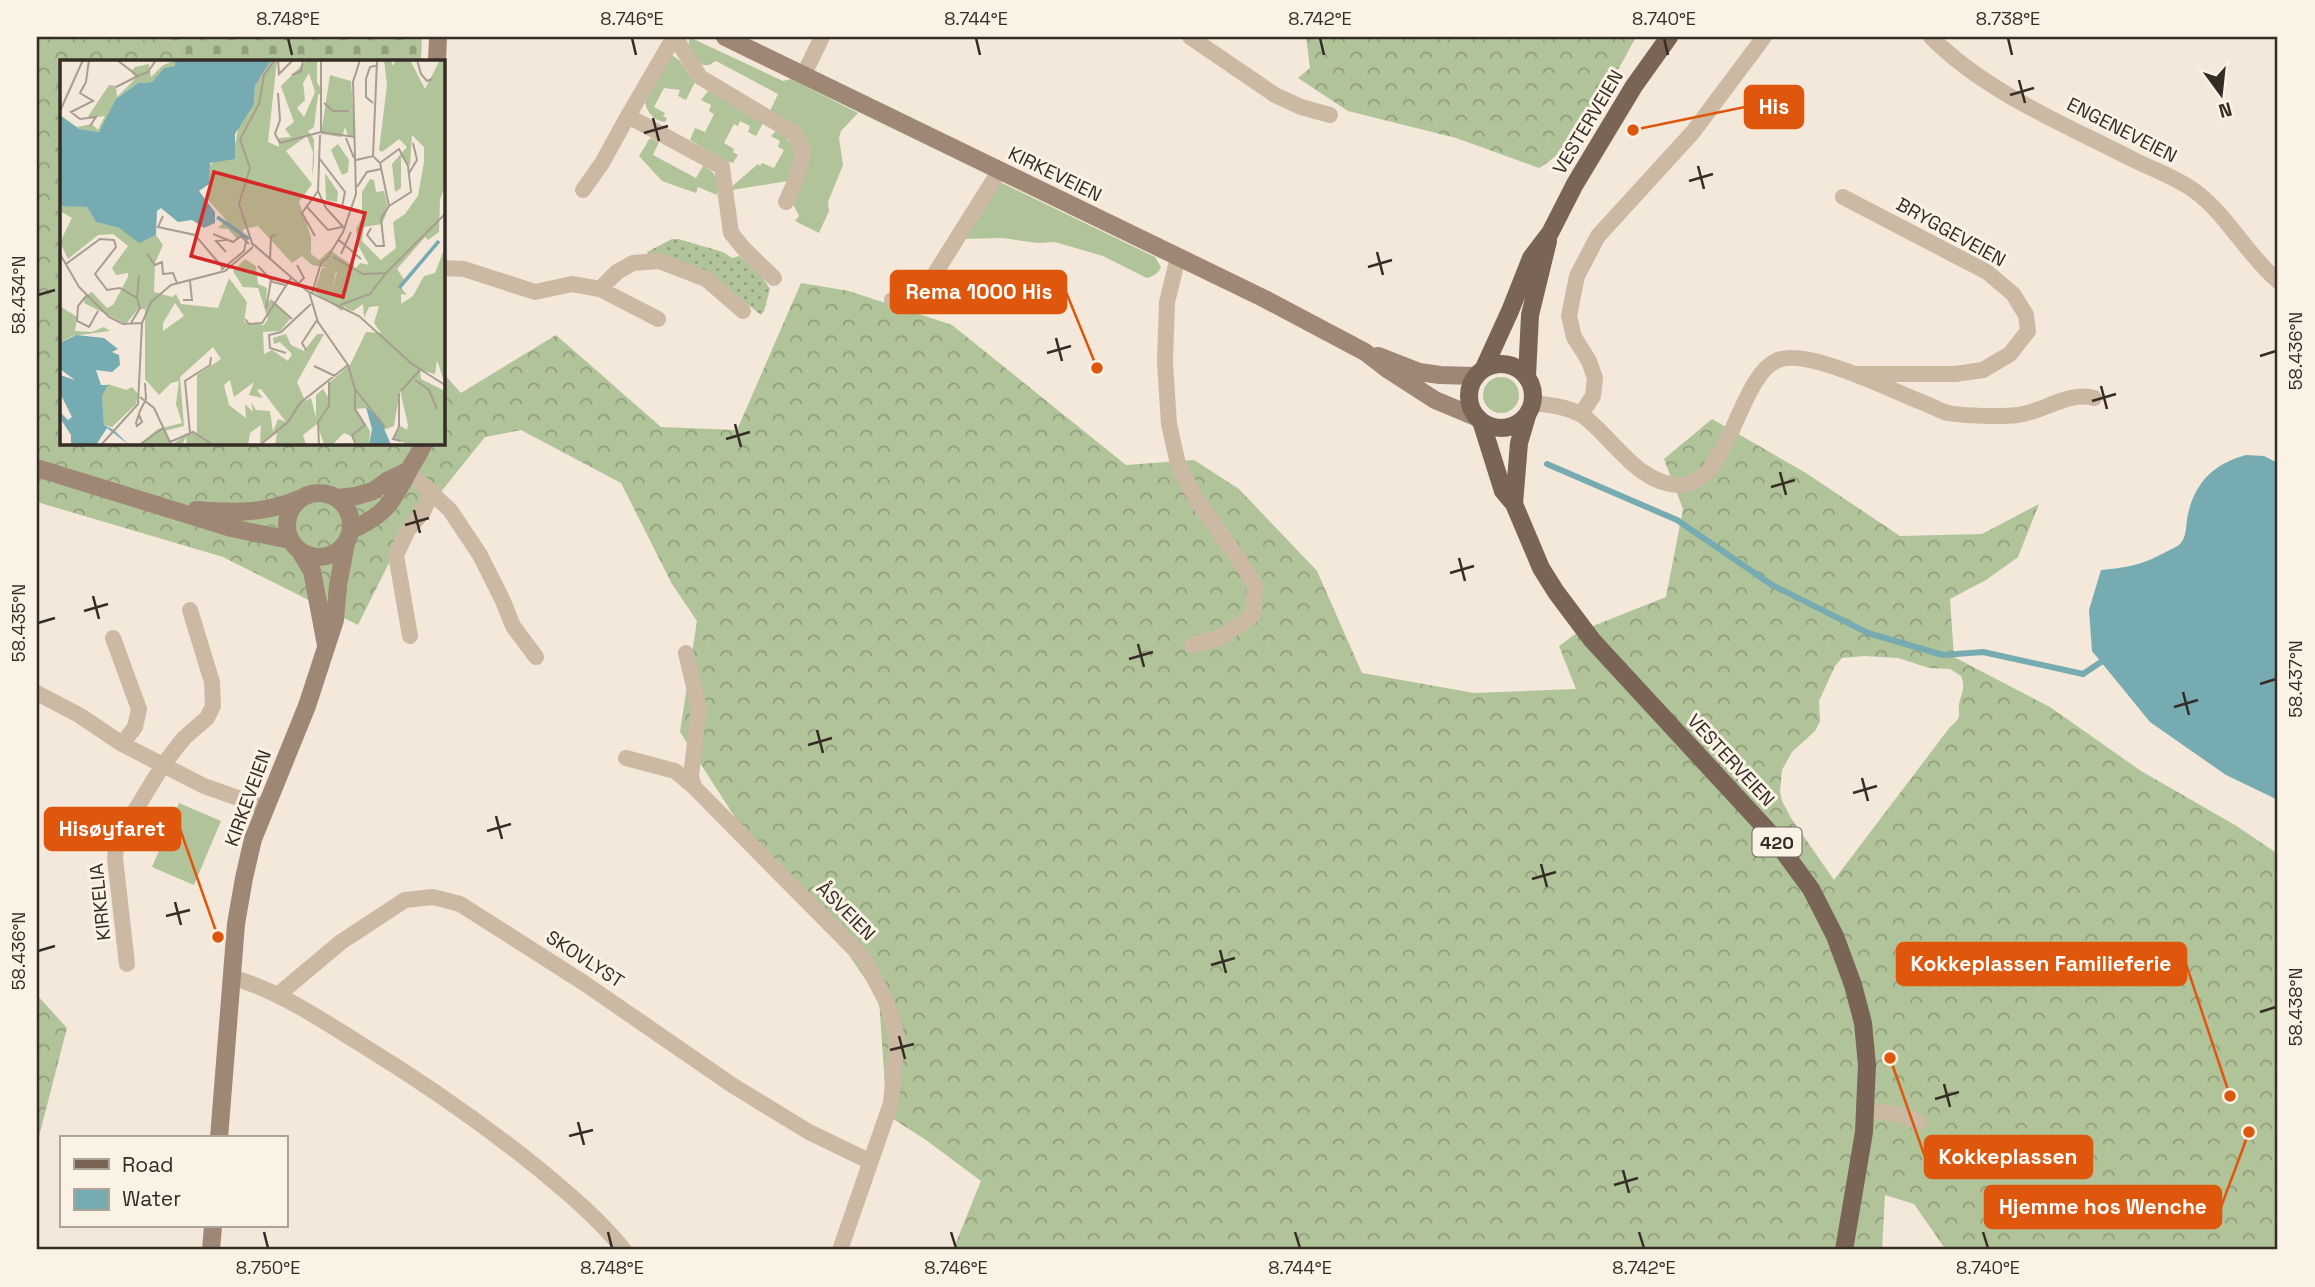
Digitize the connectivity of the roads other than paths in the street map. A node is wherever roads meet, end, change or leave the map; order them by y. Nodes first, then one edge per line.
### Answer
1 (439, 37) edge
2 (674, 37) edge
3 (725, 37) edge
4 (822, 37) edge
5 (1190, 37) edge
6 (1670, 37) edge
7 (1764, 37) edge
8 (1931, 37) edge
9 (437, 60) edge
10 (804, 74) junction
11 (1330, 115) dead end
12 (628, 116) junction
13 (1000, 170) junction
14 (583, 190) dead end
15 (1843, 197) dead end
16 (786, 202) dead end
17 (1550, 233) junction
18 (1178, 257) junction
19 (444, 268) edge
20 (774, 278) dead end
21 (2278, 281) edge
22 (600, 289) junction
23 (892, 300) dead end
24 (743, 311) dead end
25 (658, 318) dead end
26 (1365, 352) junction
27 (1480, 372) junction
28 (1849, 373) junction
29 (1527, 376) junction
30 (2094, 398) dead end
31 (1530, 410) junction
32 (1581, 414) junction
33 (1479, 420) junction
34 (423, 444) edge
35 (37, 468) edge
36 (408, 471) junction
37 (432, 491) junction
38 (302, 498) junction
39 (337, 498) junction
40 (1514, 504) junction
41 (158, 506) junction
42 (349, 537) junction
43 (295, 546) junction
44 (190, 610) dead end
45 (410, 636) dead end
46 (113, 638) dead end
47 (326, 645) junction
48 (1192, 645) dead end
49 (686, 653) dead end
50 (536, 657) dead end
51 (37, 693) edge
52 (122, 744) junction
53 (626, 758) dead end
54 (163, 765) junction
55 (694, 787) junction
56 (264, 807) junction
57 (127, 964) dead end
58 (231, 976) junction
59 (279, 994) junction
60 (1867, 1111) junction
61 (1919, 1122) dead end
62 (219, 1136) edge
63 (869, 1161) junction
64 (213, 1228) edge
65 (211, 1250) edge
66 (624, 1250) edge
67 (840, 1250) edge
68 (1844, 1250) edge

1 - 9 main road
2 - 12 street
2 - 16 street
3 - 10 main road, KIRKEVEIEN
4 - 10 street
5 - 11 street
6 - 17 main road, VESTERVEIEN / 420
7 - 32 street
8 - 21 street, ENGENEVEIEN
10 - 13 main road, KIRKEVEIEN
12 - 14 street
12 - 20 street
13 - 18 main road, KIRKEVEIEN
13 - 23 street
15 - 28 street, BRYGGEVEIEN
17 - 27 main road, VESTERVEIEN / 420
17 - 29 main road, VESTERVEIEN / 420
18 - 26 main road, KIRKEVEIEN
18 - 48 street
19 - 22 street
22 - 24 street
22 - 25 street
26 - 27 main road, KIRKEVEIEN
26 - 33 main road, KIRKEVEIEN
27 - 29 main road
27 - 33 main road, 420
28 - 30 street, BRYGGEVEIEN
28 - 32 street, BRYGGEVEIEN
29 - 31 main road, 420
31 - 32 street, BRYGGEVEIEN
31 - 33 main road
31 - 40 main road, VESTERVEIEN / 420
33 - 40 main road, VESTERVEIEN / 420
34 - 36 main road
35 - 41 main road
36 - 37 street
36 - 39 main road
36 - 42 main road
37 - 45 street
37 - 50 street
38 - 39 main road
38 - 41 main road
38 - 43 main road
39 - 42 main road
40 - 60 main road, VESTERVEIEN / 420
41 - 43 main road
42 - 43 main road
42 - 47 main road, KIRKEVEIEN
43 - 47 main road, KIRKEVEIEN
44 - 54 street, KIRKELIA
46 - 52 street
47 - 56 main road, KIRKEVEIEN
49 - 55 street
51 - 52 street
52 - 54 street
53 - 55 street, ÅSVEIEN
54 - 56 street
54 - 57 street, KIRKELIA
55 - 63 street, ÅSVEIEN
56 - 58 main road, KIRKEVEIEN
58 - 59 street
58 - 62 main road, KIRKEVEIEN
59 - 63 street, SKOVLYST
59 - 66 street
60 - 61 street
60 - 68 main road, VESTERVEIEN / 420
63 - 67 street, ÅSVEIEN
64 - 65 main road

